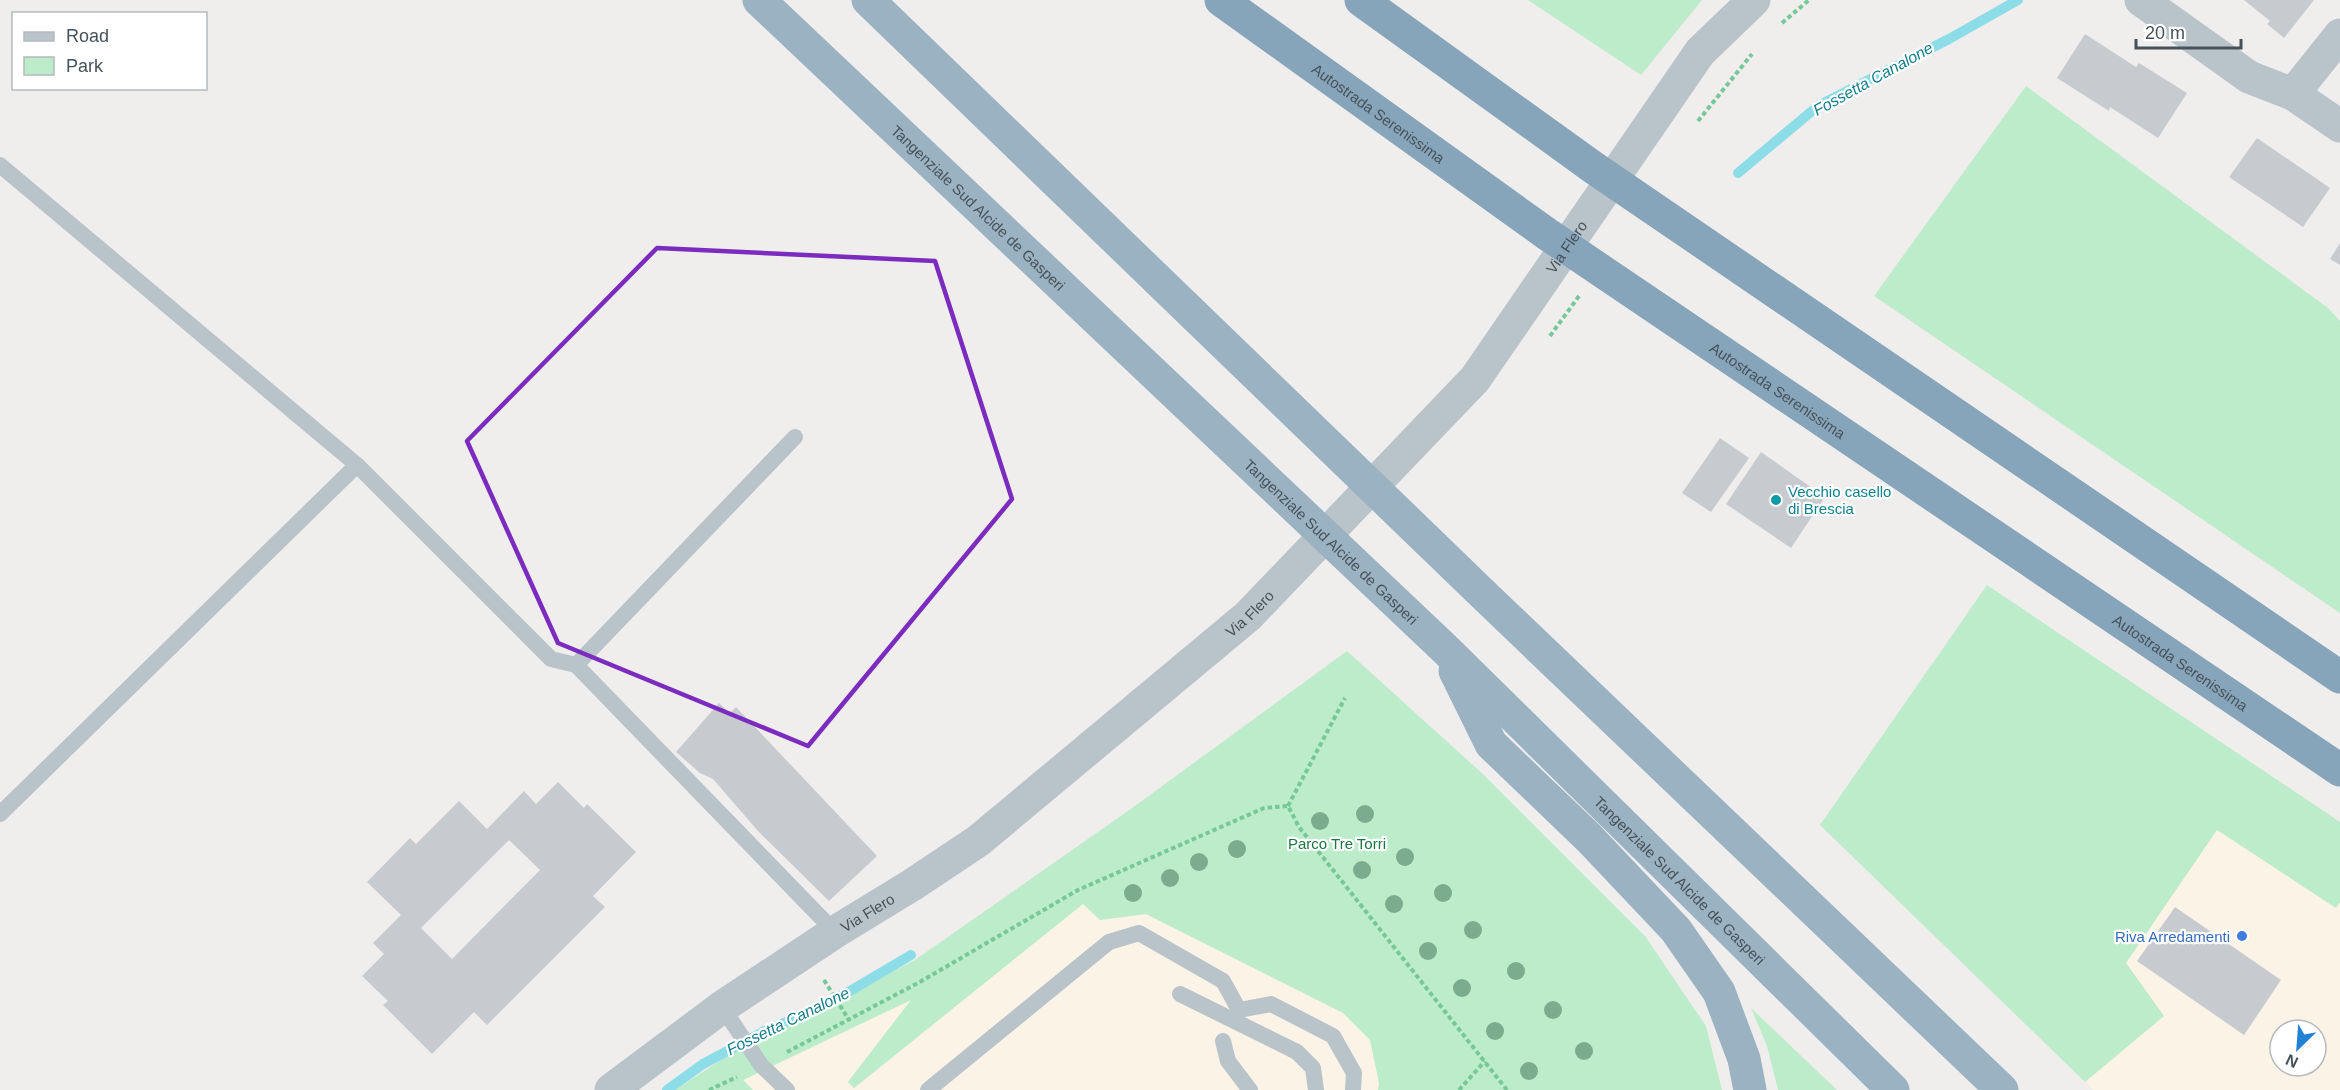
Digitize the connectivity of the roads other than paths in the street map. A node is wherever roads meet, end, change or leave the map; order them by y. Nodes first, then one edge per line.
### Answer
1 (759, 0) edge
2 (868, 0) edge
3 (1221, 0) edge
4 (1361, 0) edge
5 (1754, 0) edge
6 (2141, 0) edge
7 (2340, 35) edge
8 (2293, 94) junction
9 (2340, 126) edge
10 (0, 165) edge
11 (795, 437) dead end
12 (357, 465) junction
13 (1444, 648) junction
14 (576, 666) junction
15 (2340, 677) edge
16 (2340, 770) edge
17 (0, 814) edge
18 (834, 932) junction
19 (1180, 994) dead end
20 (722, 1007) junction
21 (1239, 1010) junction
22 (1223, 1041) junction
23 (1214, 1060) dead end
24 (611, 1090) edge
25 (787, 1090) edge
26 (928, 1090) edge
27 (1250, 1090) edge
28 (1316, 1090) edge
29 (1353, 1090) edge
30 (1750, 1090) edge
31 (1893, 1090) edge
32 (2002, 1090) edge

1 - 13 highway, Tangenziale Sud Alcide de Gasperi
2 - 32 highway
3 - 16 highway, Autostrada Serenissima
4 - 15 highway
5 - 18 street, Via Flero
6 - 8 street
7 - 8 street
8 - 9 street
10 - 12 lane
11 - 14 lane
12 - 14 lane
12 - 17 lane
13 - 30 highway
13 - 31 highway, Tangenziale Sud Alcide de Gasperi
14 - 18 lane
18 - 20 street, Via Flero
19 - 28 lane
20 - 24 street, Via Flero
20 - 25 lane
21 - 22 lane
21 - 26 lane
21 - 29 lane
22 - 23 lane
22 - 27 lane

